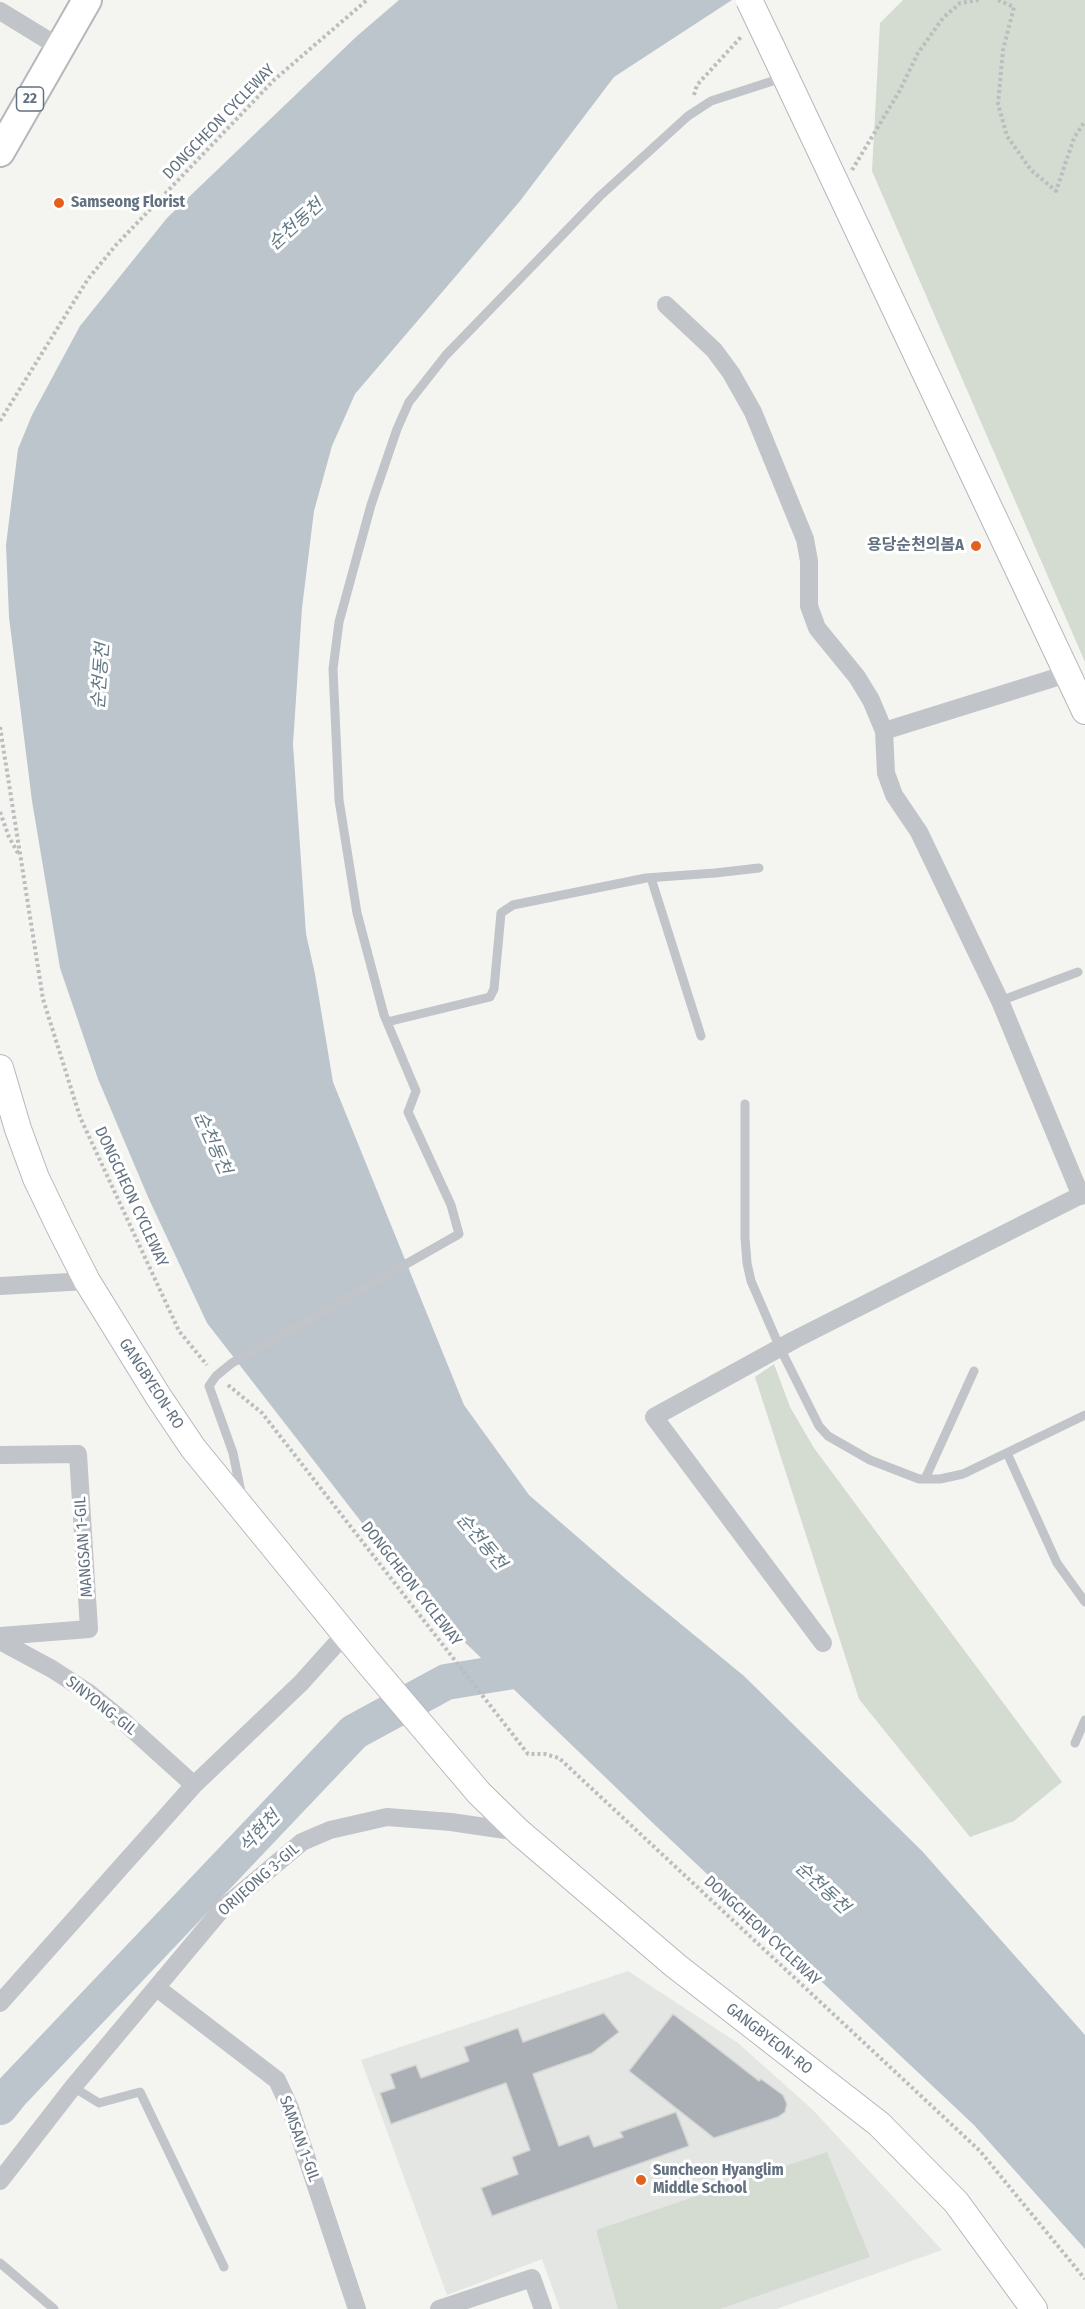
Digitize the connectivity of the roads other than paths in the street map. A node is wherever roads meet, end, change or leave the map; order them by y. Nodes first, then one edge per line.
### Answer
1 (87, 0) edge
2 (749, 0) edge
3 (0, 11) edge
4 (60, 47) junction
5 (786, 77) junction
6 (0, 152) edge
7 (666, 305) dead end
8 (1067, 674) junction
9 (1085, 711) edge
10 (884, 730) junction
11 (759, 868) dead end
12 (651, 878) junction
13 (1078, 972) dead end
14 (1000, 1001) junction
15 (387, 1022) junction
16 (701, 1036) dead end
17 (0, 1068) edge
18 (746, 1104) dead end
19 (9, 1128) edge
20 (1083, 1194) edge
21 (87, 1281) junction
22 (0, 1286) edge
23 (780, 1348) junction
24 (974, 1371) dead end
25 (1085, 1415) edge
26 (1007, 1454) junction
27 (0, 1455) edge
28 (925, 1479) junction
29 (246, 1511) junction
30 (1085, 1602) edge
31 (345, 1634) junction
32 (0, 1636) edge
33 (0, 1641) edge
34 (823, 1643) dead end
35 (1085, 1720) edge
36 (1075, 1743) dead end
37 (194, 1785) junction
38 (519, 1832) junction
39 (157, 1988) junction
40 (0, 2003) edge
41 (73, 2087) junction
42 (0, 2181) edge
43 (0, 2263) edge
44 (225, 2267) dead end
45 (54, 2309) edge
46 (357, 2309) edge
47 (439, 2309) edge
48 (543, 2309) edge
49 (1034, 2309) edge

1 - 4 main road, 22
2 - 5 main road, bridge
3 - 4 street
4 - 6 main road, 22
5 - 8 main road
5 - 15 lane
7 - 10 street
8 - 9 main road
8 - 10 street
10 - 14 street
11 - 12 lane
12 - 15 lane
12 - 16 lane
13 - 14 lane
14 - 20 street
15 - 29 lane
17 - 19 main road, GANGBYEON-RO
18 - 23 lane
19 - 21 main road, GANGBYEON-RO
20 - 23 street
21 - 22 street
21 - 29 main road, GANGBYEON-RO
23 - 28 lane
23 - 34 street
24 - 28 lane
25 - 26 lane
26 - 28 lane
26 - 30 lane
27 - 32 street, MANGSAN 1-GIL
29 - 31 main road, GANGBYEON-RO
31 - 37 street
31 - 38 main road, GANGBYEON-RO
33 - 37 street, SINYONG-GIL
35 - 36 lane
37 - 40 street
38 - 39 street, ORIJEONG 3-GIL
38 - 49 main road, GANGBYEON-RO
39 - 41 street, ORIJEONG 3-GIL
39 - 46 street, SAMSAN 1-GIL
41 - 42 street, ORIJEONG 3-GIL
41 - 44 lane
43 - 45 lane
47 - 48 street

